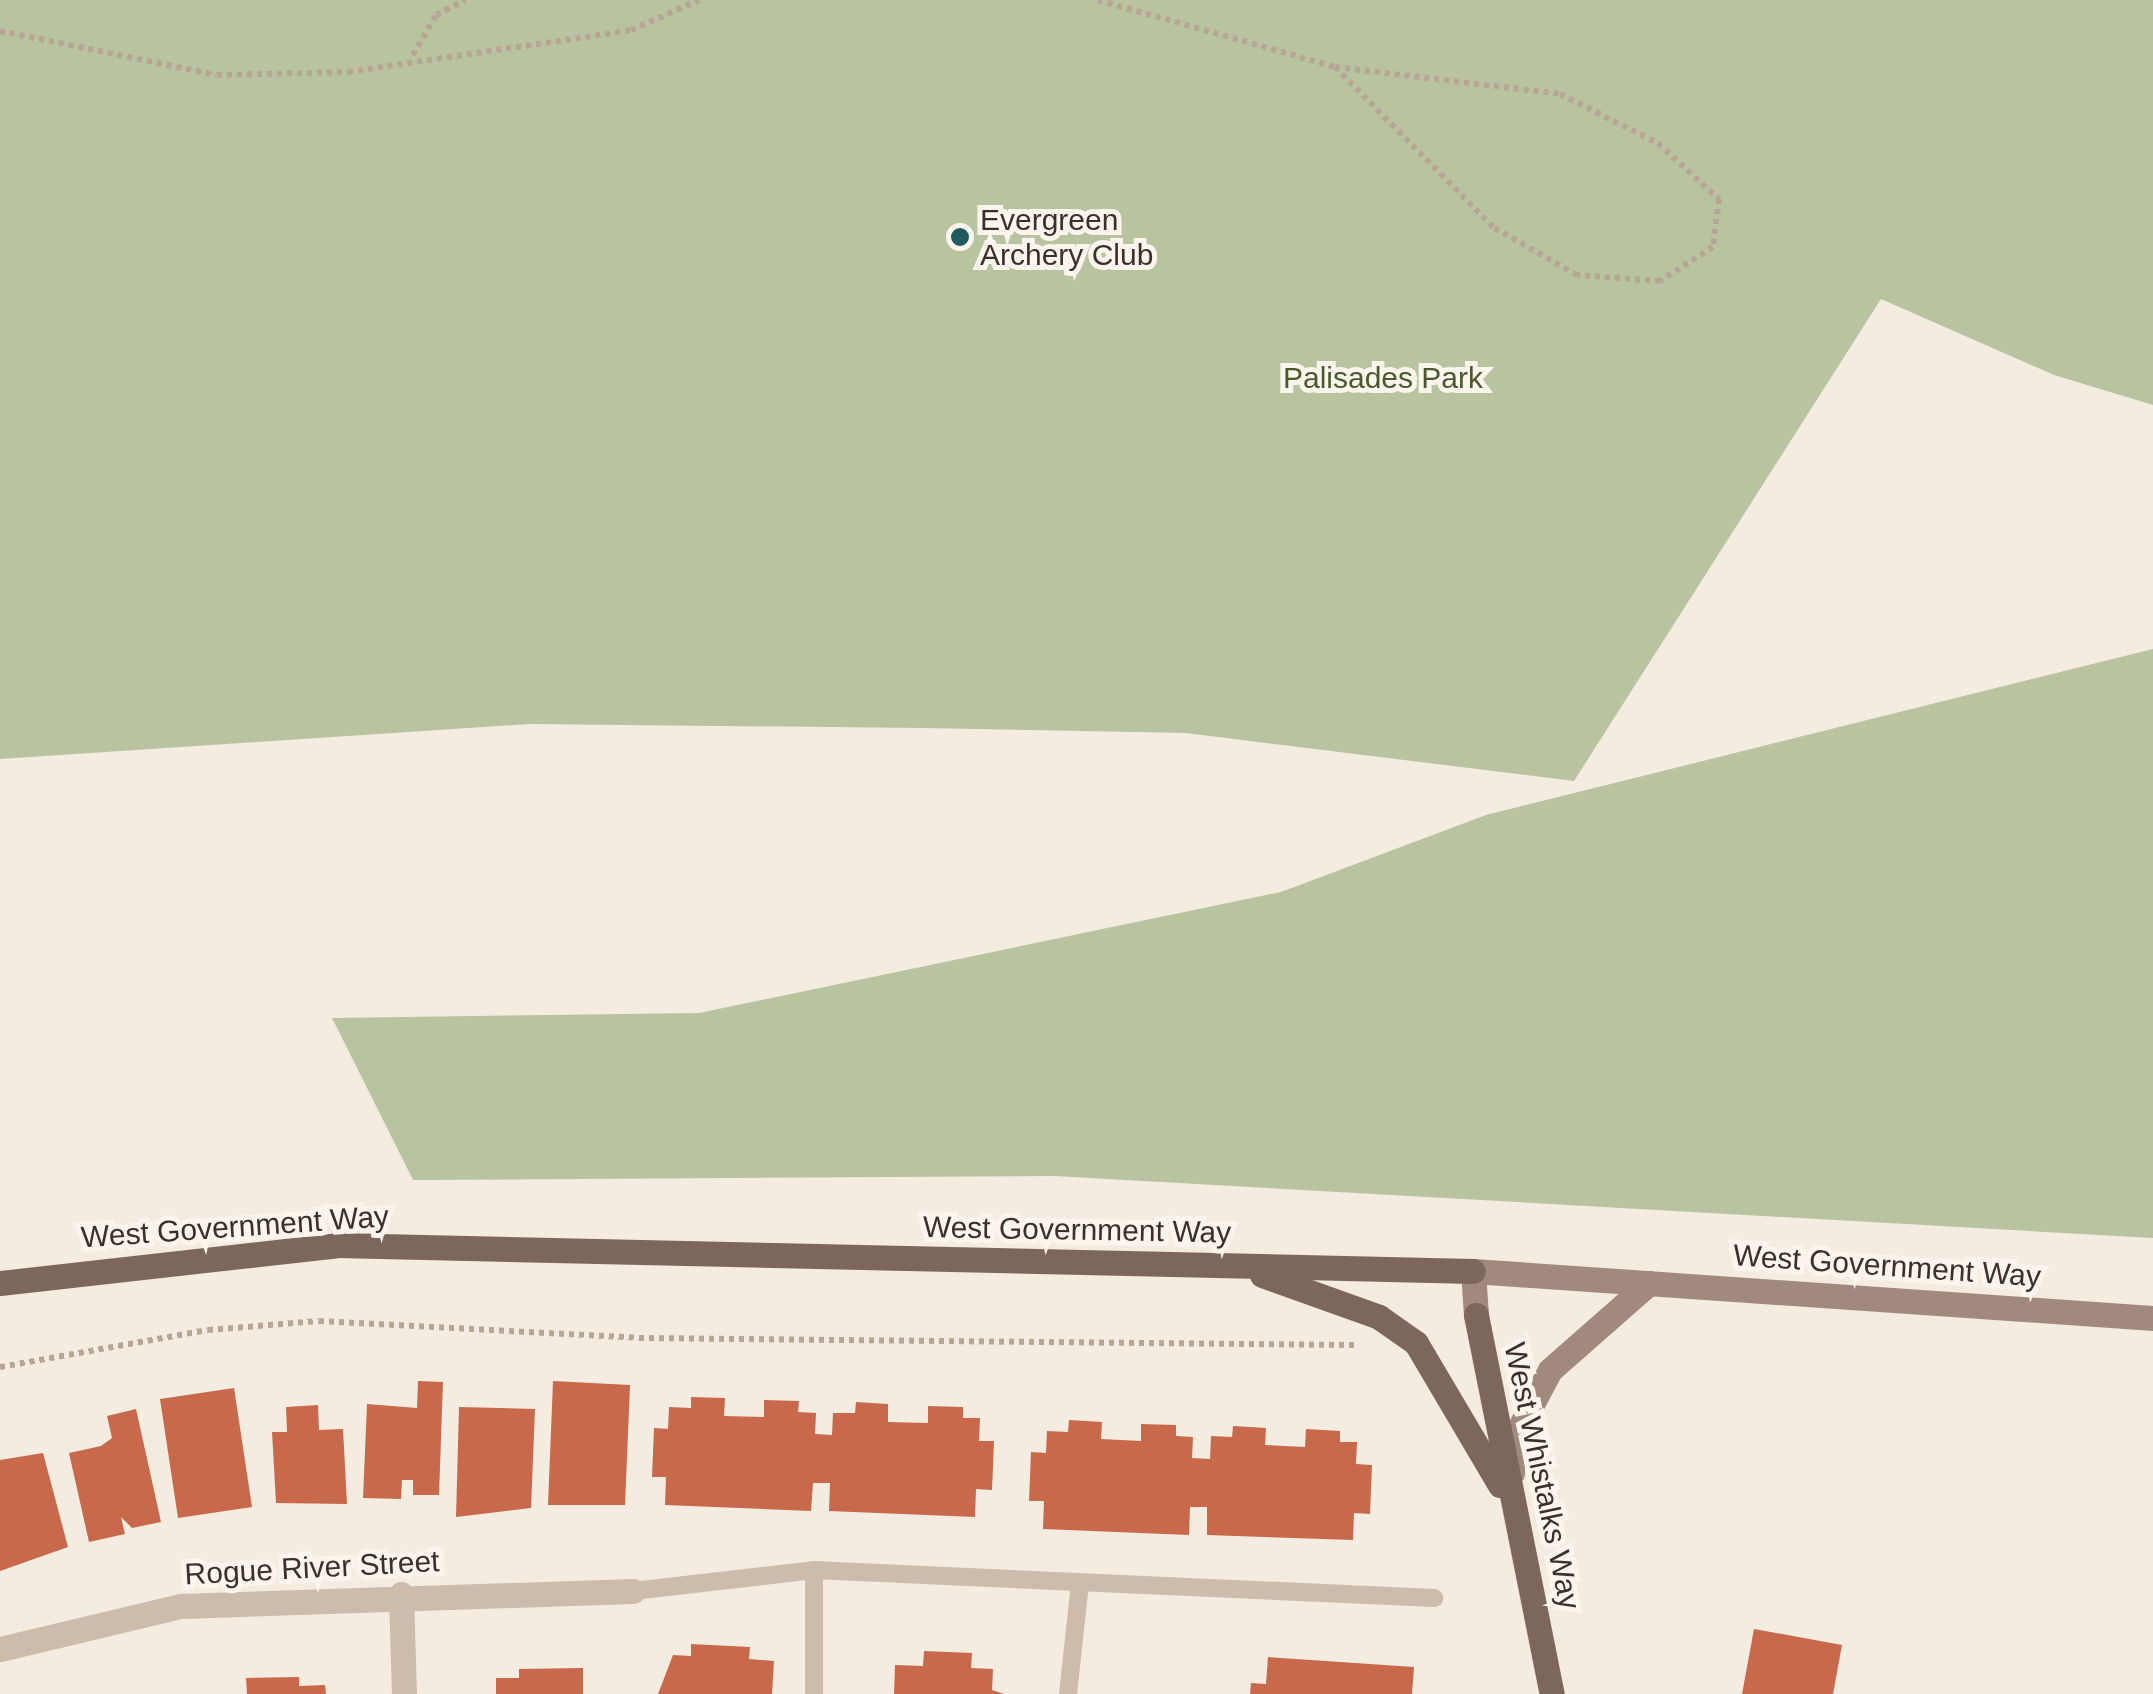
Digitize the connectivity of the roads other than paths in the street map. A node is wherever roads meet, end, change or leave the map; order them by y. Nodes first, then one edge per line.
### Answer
1 (1238, 1266) junction
2 (1473, 1271) junction
3 (0, 1283) edge
4 (1649, 1283) junction
5 (2153, 1318) edge
6 (1512, 1508) junction
7 (814, 1570) junction
8 (1080, 1584) junction
9 (633, 1591) joint
10 (402, 1594) junction
11 (1434, 1598) dead end
12 (0, 1650) edge
13 (404, 1694) edge
14 (814, 1694) edge
15 (1068, 1694) edge
16 (1552, 1694) edge

1 - 2 main road, West Government Way
1 - 3 main road, West Government Way
1 - 6 main road
2 - 4 main road, West Government Way
2 - 6 main road, West Whistalks Way
4 - 5 main road, West Government Way
4 - 6 main road
6 - 16 main road, West Whistalks Way
7 - 8 lane
7 - 9 lane
7 - 14 lane
8 - 11 lane
8 - 15 lane
9 - 10 street, Rogue River Street
10 - 12 street, Rogue River Street
10 - 13 street

